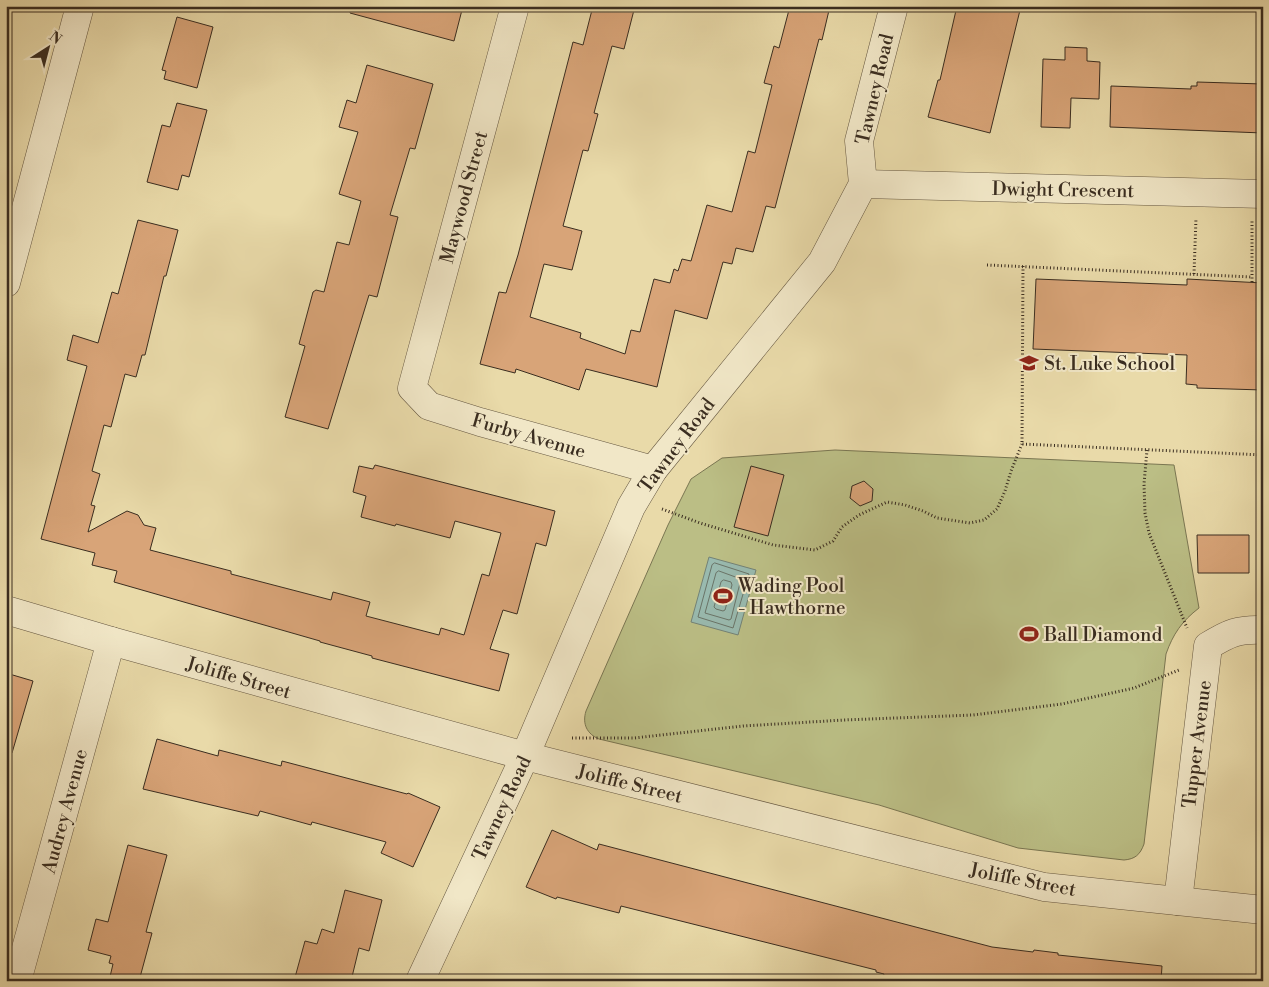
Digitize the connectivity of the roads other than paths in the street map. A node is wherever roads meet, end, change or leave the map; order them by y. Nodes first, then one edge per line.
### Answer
1 (80, 6) edge
2 (514, 6) edge
3 (894, 6) edge
4 (863, 184) junction
5 (1263, 194) edge
6 (6, 283) edge
7 (412, 388) joint
8 (653, 470) junction
9 (6, 610) edge
10 (1263, 630) edge
11 (111, 641) junction
12 (525, 756) junction
13 (1178, 901) junction
14 (1263, 910) edge
15 (17, 981) edge
16 (420, 981) edge

1 - 6 street
2 - 7 street, Maywood Street
3 - 4 street, Tawney Road
4 - 5 street, Dwight Crescent
4 - 8 street, Tawney Road
7 - 8 street, Furby Avenue
8 - 12 street, Tawney Road
9 - 11 street, Joliffe Street
10 - 13 street, Tupper Avenue
11 - 12 street, Joliffe Street
11 - 15 street, Audrey Avenue
12 - 13 street, Joliffe Street
12 - 16 street, Tawney Road
13 - 14 street, Joliffe Street

